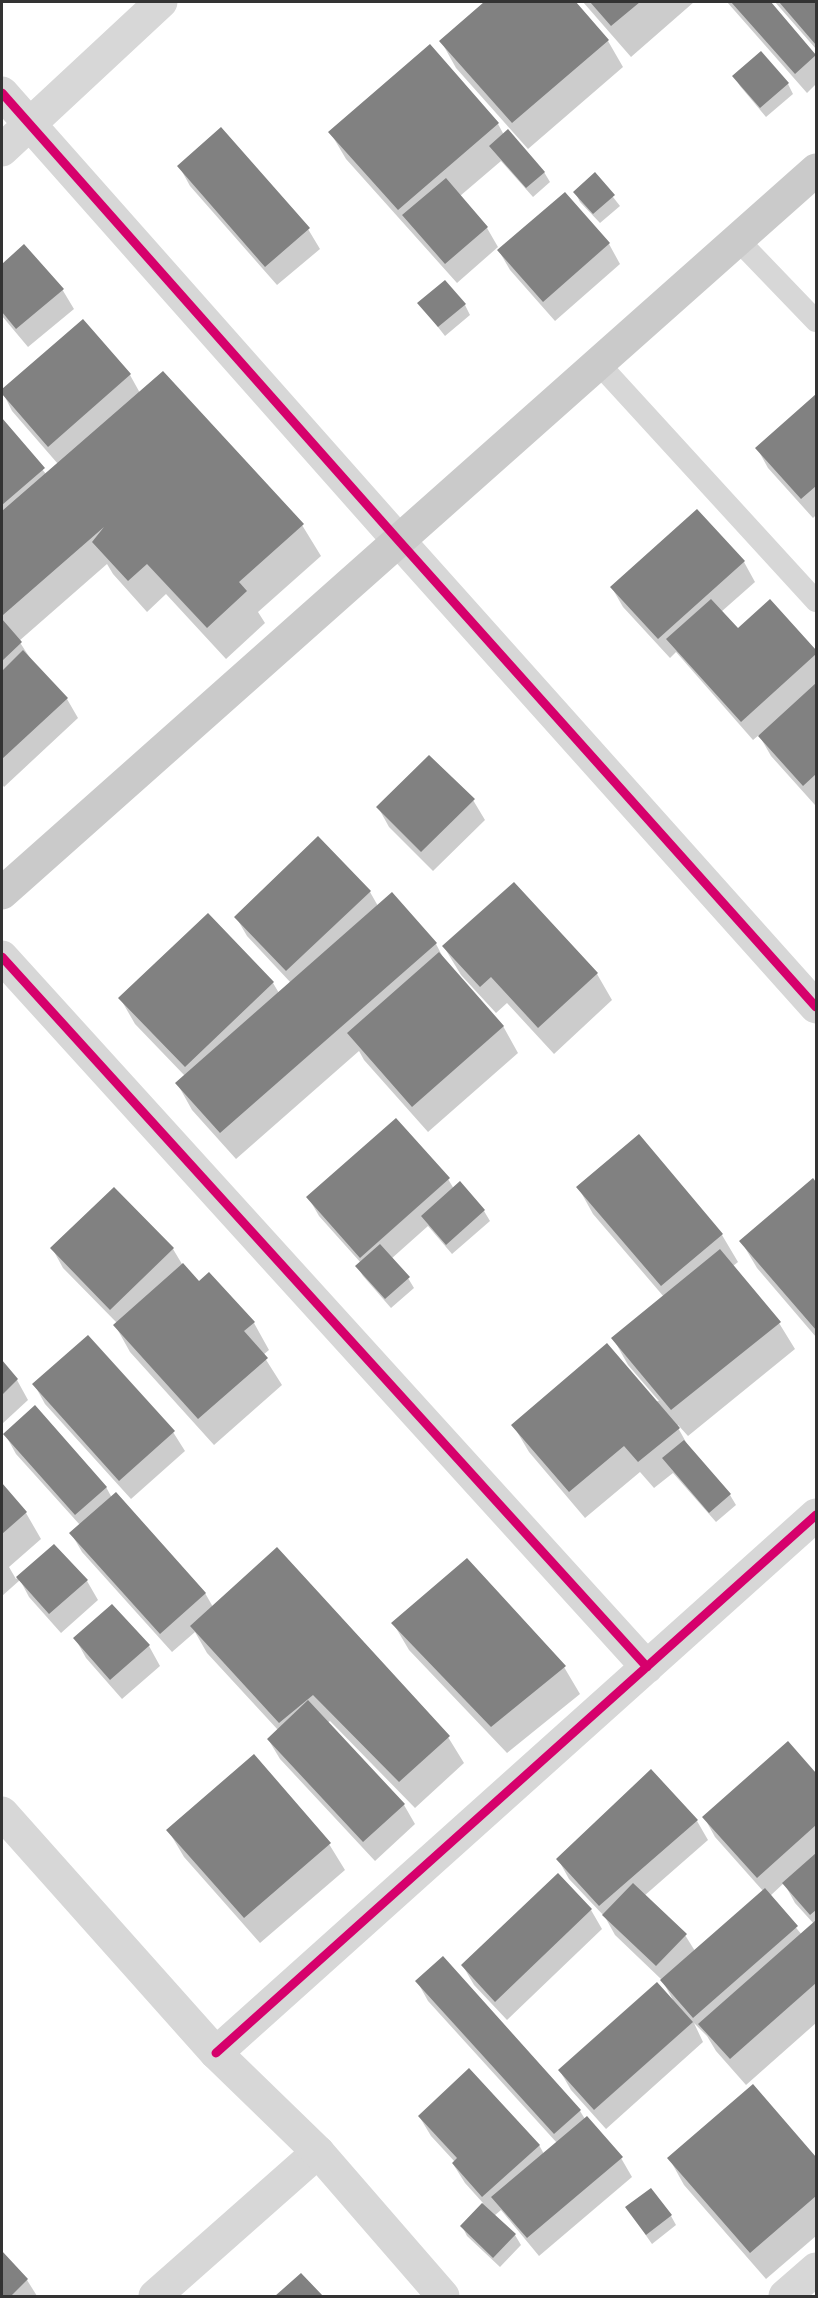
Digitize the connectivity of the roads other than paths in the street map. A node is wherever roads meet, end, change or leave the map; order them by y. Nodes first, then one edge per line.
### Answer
1 (161, 2) edge
2 (2, 93) edge
3 (30, 124) junction
4 (2, 150) edge
5 (816, 170) edge
6 (738, 240) junction
7 (816, 321) edge
8 (599, 364) junction
9 (399, 542) junction
10 (816, 601) edge
11 (2, 893) edge
12 (2, 957) edge
13 (816, 1007) edge
14 (816, 1515) edge
15 (647, 1667) junction
16 (2, 1813) edge
17 (216, 2053) junction
18 (318, 2152) junction
19 (816, 2269) edge
20 (155, 2296) edge
21 (443, 2296) edge
22 (785, 2296) edge

1 - 3 street
2 - 3 street
3 - 4 street
3 - 9 street
5 - 6 main road
6 - 7 lane
6 - 8 main road
8 - 9 main road
8 - 10 lane
9 - 11 main road
9 - 13 street
12 - 15 street
14 - 15 street
15 - 17 street
16 - 17 street
17 - 18 street
18 - 20 street
18 - 21 street
19 - 22 street

